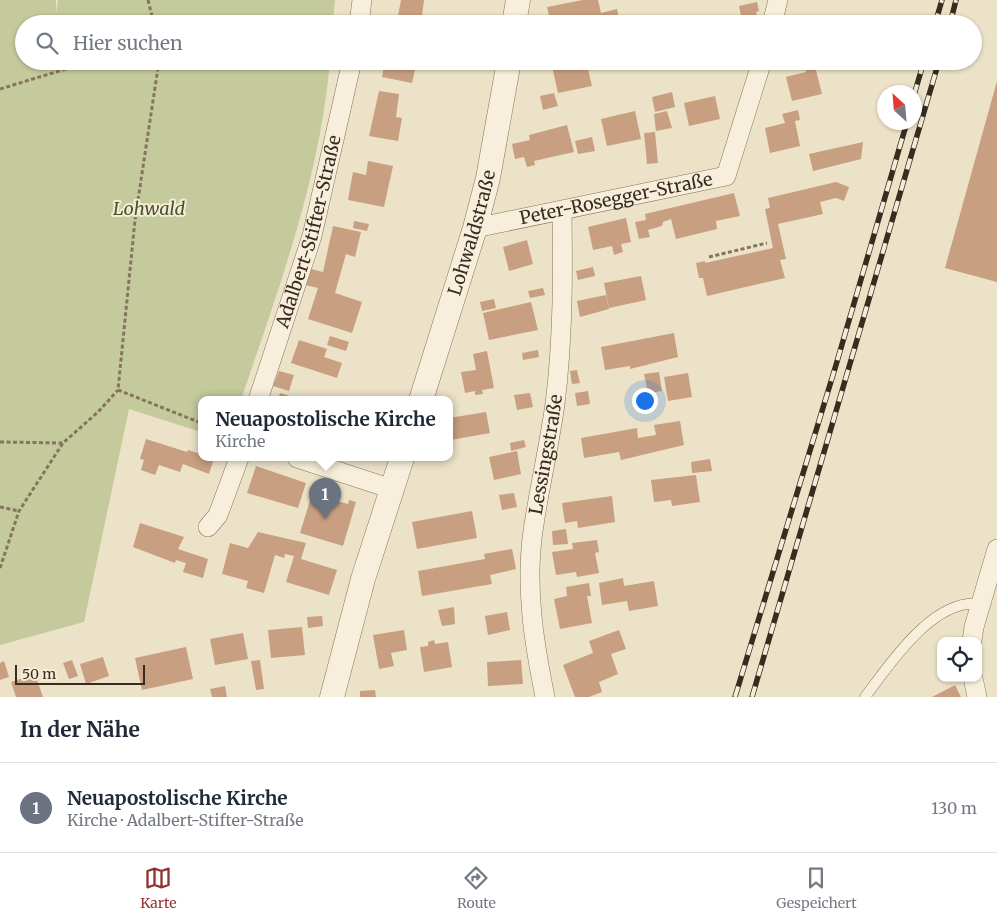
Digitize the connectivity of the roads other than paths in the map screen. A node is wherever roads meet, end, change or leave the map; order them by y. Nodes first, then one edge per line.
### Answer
1 (362, 0) edge
2 (518, 0) edge
3 (778, 0) edge
4 (360, 15) edge
5 (516, 15) edge
6 (774, 15) edge
7 (350, 70) edge
8 (507, 70) edge
9 (759, 70) edge
10 (562, 211) junction
11 (475, 228) junction
12 (259, 396) edge
13 (422, 396) edge
14 (237, 461) edge
15 (306, 461) edge
16 (401, 461) edge
17 (392, 489) junction
18 (208, 528) dead end
19 (997, 549) edge
20 (980, 604) junction
21 (973, 637) edge
22 (974, 682) edge
23 (327, 696) edge
24 (545, 697) edge
25 (865, 697) edge
26 (977, 697) edge

1 - 4 street
2 - 5 street
3 - 6 street
7 - 12 street, Adalbert-Stifter-Straße
8 - 11 street, Lohwaldstraße
9 - 10 street, Peter-Rosegger-Straße
10 - 11 street, Peter-Rosegger-Straße
10 - 24 street, Lessingstraße
11 - 13 street, Lohwaldstraße
14 - 18 street
15 - 17 street
16 - 17 street
17 - 23 street
19 - 20 street
20 - 21 street
20 - 25 lane
22 - 26 street

